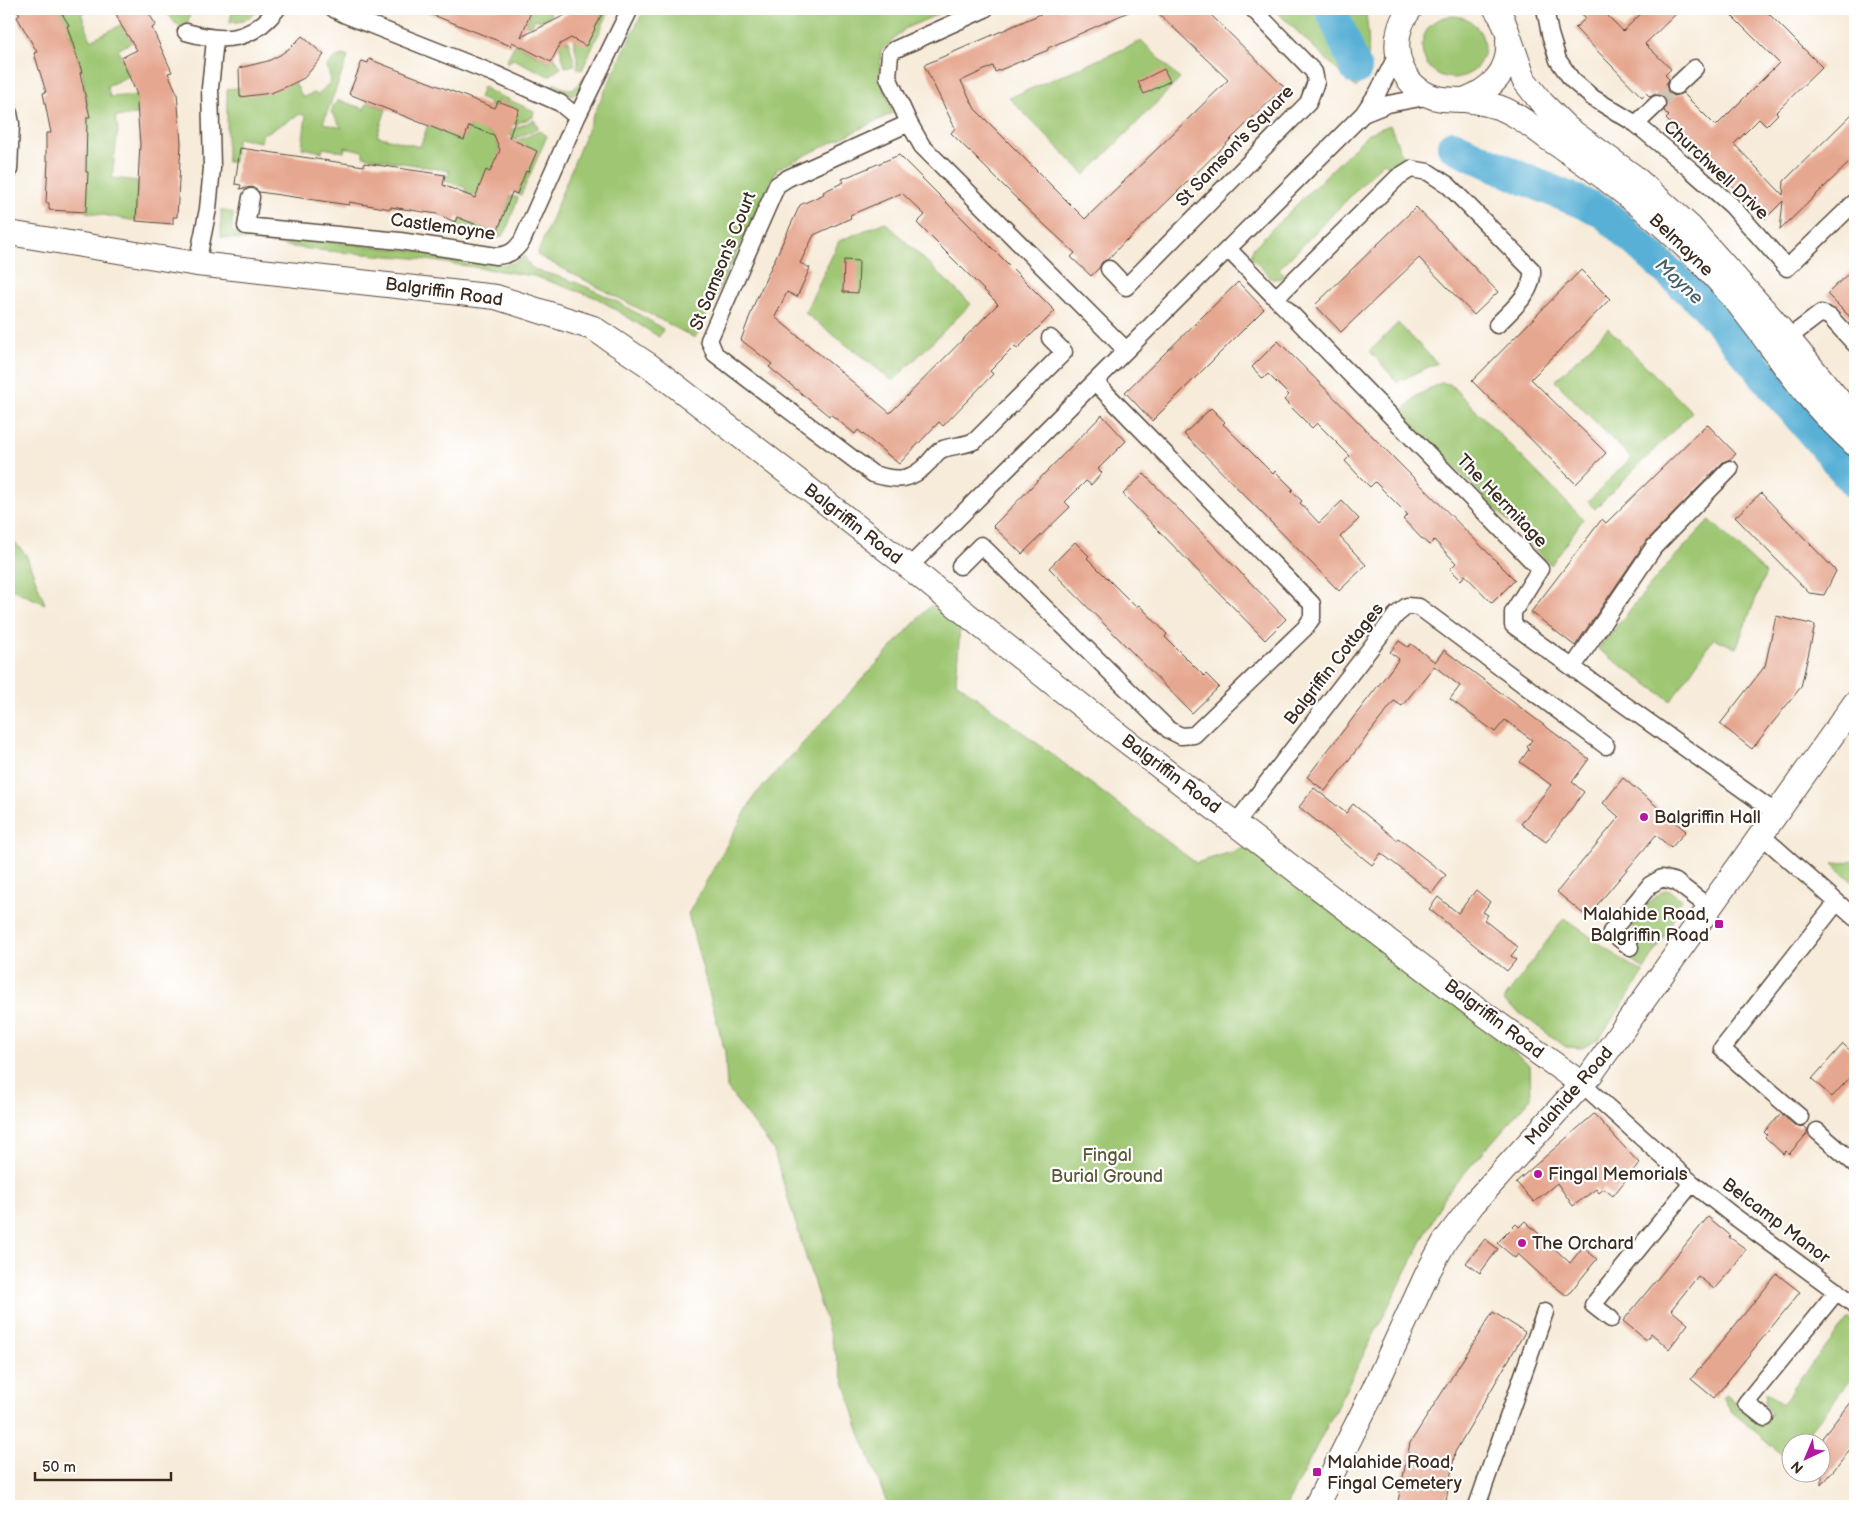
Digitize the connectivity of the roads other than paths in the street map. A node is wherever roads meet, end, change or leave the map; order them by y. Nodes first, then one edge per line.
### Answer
1 (276, 9) edge
2 (334, 9) edge
3 (630, 9) edge
4 (985, 9) edge
5 (1252, 9) edge
6 (1386, 9) edge
7 (1410, 9) edge
8 (1496, 9) edge
9 (1545, 9) edge
10 (1507, 30) junction
11 (186, 32) dead end
12 (215, 40) junction
13 (1397, 46) junction
14 (1695, 68) dead end
15 (1676, 86) tunnel mouth
16 (1431, 96) junction
17 (1464, 100) junction
18 (1657, 104) tunnel mouth
19 (9, 113) edge
20 (1363, 114) junction
21 (577, 117) junction
22 (909, 123) junction
23 (1636, 124) junction
24 (9, 170) edge
25 (251, 197) dead end
26 (1855, 202) edge
27 (9, 232) edge
28 (1228, 249) junction
29 (197, 264) junction
30 (1109, 269) dead end
31 (1276, 298) junction
32 (1497, 325) dead end
33 (1050, 338) dead end
34 (1788, 339) junction
35 (1855, 344) edge
36 (1126, 350) junction
37 (1094, 382) junction
38 (1825, 415) junction
39 (1855, 420) edge
40 (1855, 444) edge
41 (1855, 452) edge
42 (1730, 469) dead end
43 (960, 566) dead end
44 (909, 567) junction
45 (1573, 668) junction
46 (1855, 703) edge
47 (1606, 746) dead end
48 (1776, 813) junction
49 (1236, 823) junction
50 (1761, 835) junction
51 (1837, 902) junction
52 (1710, 908) junction
53 (1855, 918) edge
54 (1630, 947) dead end
55 (1582, 1084) junction
56 (1800, 1117) dead end
57 (1817, 1131) dead end
58 (1855, 1164) edge
59 (1692, 1183) junction
60 (1837, 1291) junction
61 (1855, 1305) edge
62 (1544, 1312) dead end
63 (1611, 1319) dead end
64 (1765, 1418) dead end
65 (1316, 1506) edge
66 (1477, 1506) edge

1 - 12 street
2 - 21 street
3 - 21 street, Castlemoyne
4 - 22 street
5 - 30 street, St Samson's Square
6 - 13 main road, Belmayne
7 - 13 main road
8 - 10 main road, Belmayne
9 - 23 street, Churchwell Drive
10 - 17 main road, Belmayne
10 - 34 main road, Belmayne
11 - 12 street
12 - 29 street
13 - 16 main road, Belmayne
13 - 20 street
14 - 15 street
16 - 17 main road, Belmayne
16 - 20 street
17 - 38 main road, Belmayne
18 - 23 street, Churchwell Drive
19 - 24 street
20 - 28 street
21 - 25 street, Castlemoyne
22 - 33 street, St Samson's Court
22 - 36 street
23 - 26 street, Churchwell Drive
27 - 29 main road, Balgriffin Road
28 - 31 street, The Hermitage
28 - 36 street
29 - 44 main road, Balgriffin Road
31 - 32 street
31 - 45 street, The Hermitage
34 - 35 street
34 - 39 main road, Belmayne
36 - 37 street
37 - 43 street
37 - 44 street
38 - 40 main road, Belmayne
38 - 41 main road
42 - 45 street
44 - 49 main road, Balgriffin Road
45 - 48 street, The Hermitage
46 - 48 main road, Malahide Road
47 - 49 street, Balgriffin Cottages
48 - 50 main road, Malahide Road
49 - 55 main road, Balgriffin Road
50 - 51 street
50 - 52 main road, Malahide Road
51 - 53 street
51 - 56 street
52 - 54 street
52 - 55 main road, Malahide Road
55 - 59 street, Belcamp Manor
55 - 65 main road, Malahide Road
57 - 58 street
59 - 60 street, Belcamp Manor
59 - 63 street
60 - 61 street, Belcamp Manor
60 - 64 street
62 - 66 street

